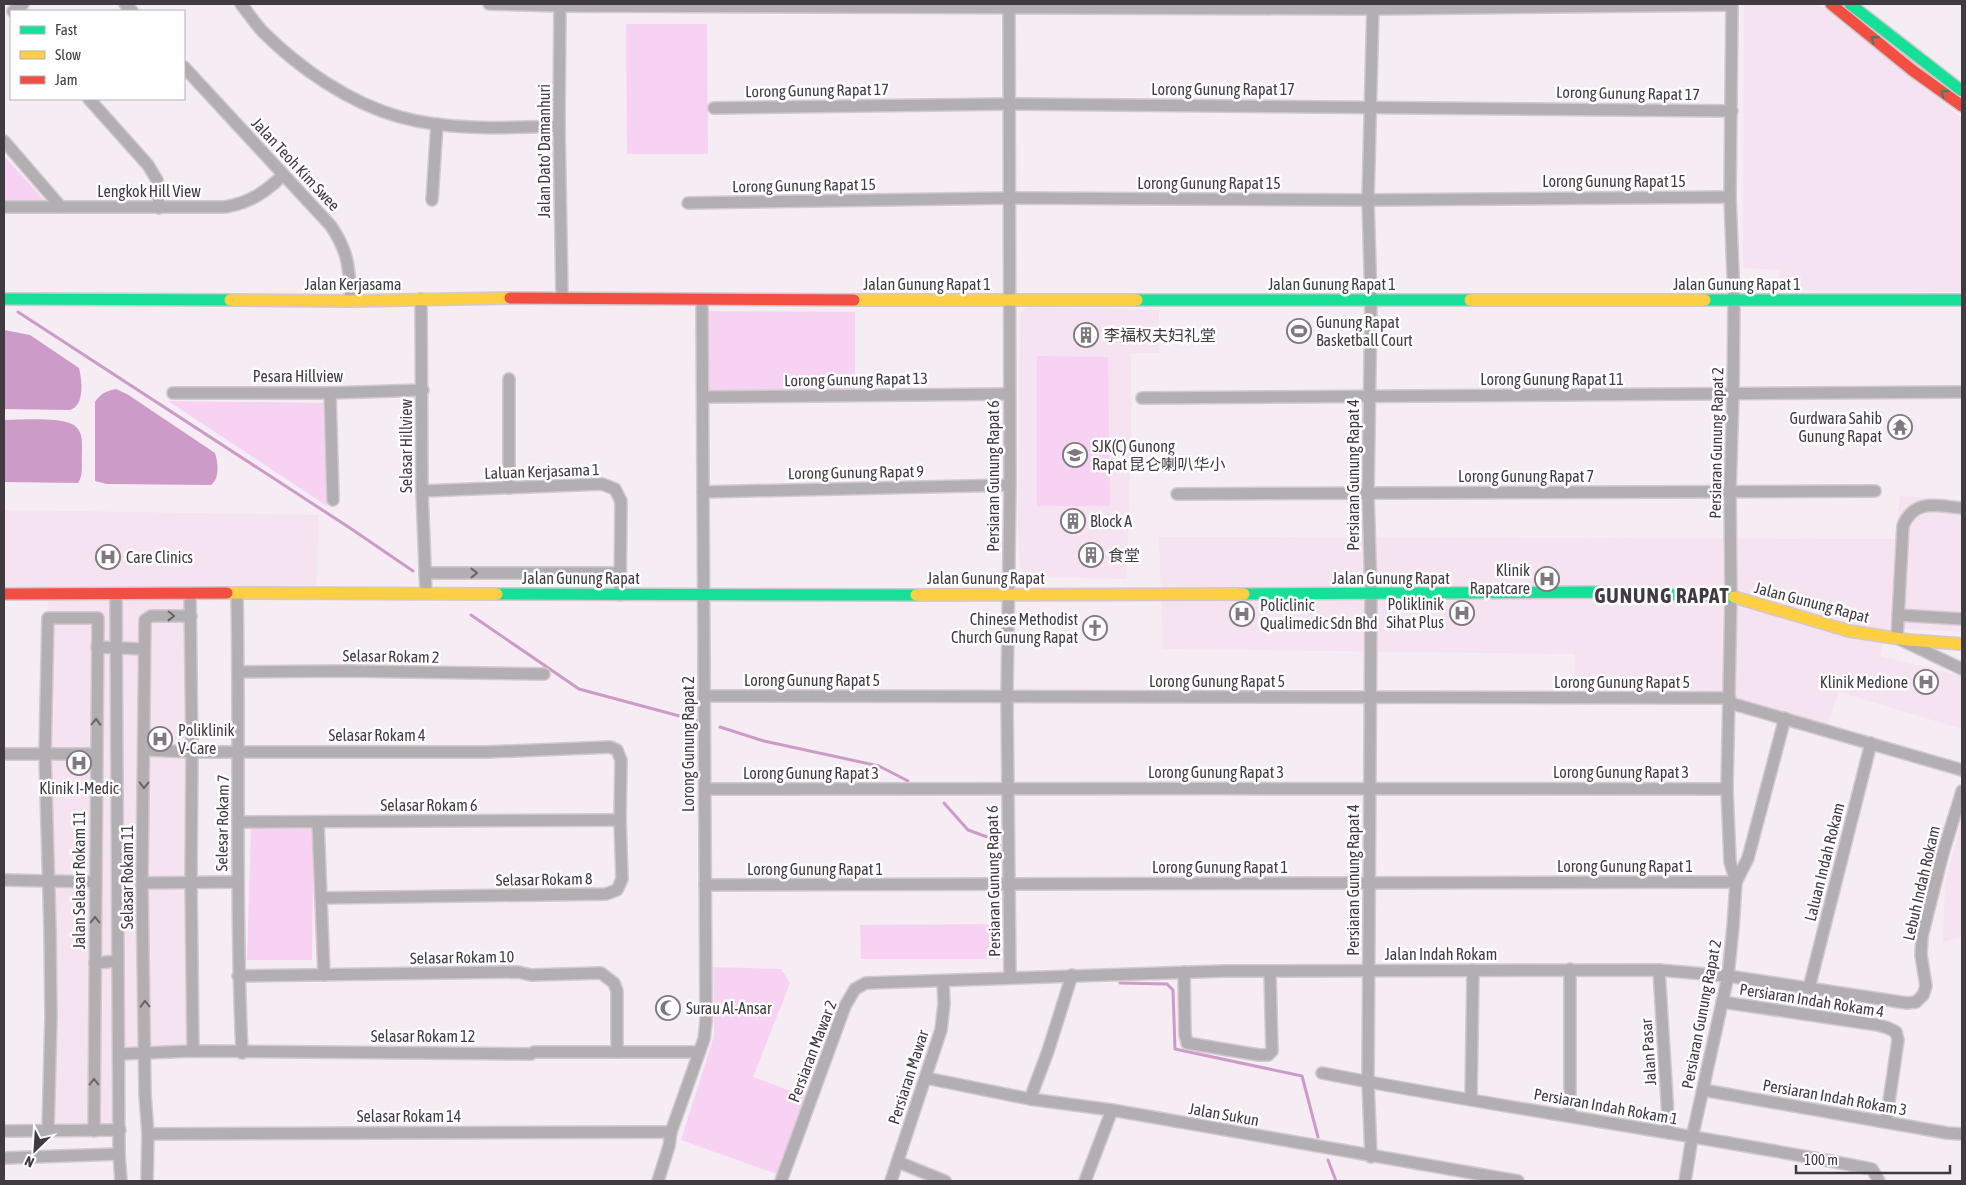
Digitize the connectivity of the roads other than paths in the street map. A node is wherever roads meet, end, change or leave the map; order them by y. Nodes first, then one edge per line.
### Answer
1 (241, 4) edge
2 (489, 4) edge
3 (1830, 4) edge
4 (1850, 4) edge
5 (560, 5) edge
6 (690, 5) edge
7 (1732, 5) edge
8 (1009, 6) edge
9 (1373, 6) edge
10 (185, 68) edge
11 (1962, 91) edge
12 (90, 100) edge
13 (1008, 104) junction
14 (1370, 106) junction
15 (1962, 106) edge
16 (714, 108) dead end
17 (1732, 111) junction
18 (438, 124) junction
19 (559, 126) junction
20 (4, 141) edge
21 (284, 175) junction
22 (1730, 197) junction
23 (1009, 198) junction
24 (432, 200) dead end
25 (1368, 200) junction
26 (688, 203) dead end
27 (4, 207) edge
28 (61, 207) junction
29 (159, 208) junction
30 (562, 297) junction
31 (4, 299) edge
32 (351, 300) junction
33 (421, 300) junction
34 (702, 300) junction
35 (1010, 300) junction
36 (1734, 300) junction
37 (1962, 300) edge
38 (1371, 301) junction
39 (509, 379) dead end
40 (423, 390) junction
41 (1962, 392) edge
42 (173, 393) dead end
43 (330, 393) junction
44 (1009, 394) junction
45 (1734, 394) junction
46 (1369, 396) junction
47 (703, 397) junction
48 (1142, 398) dead end
49 (1010, 485) junction
50 (509, 488) junction
51 (422, 491) junction
52 (1730, 491) junction
53 (1875, 491) dead end
54 (703, 492) junction
55 (1368, 493) junction
56 (1176, 494) dead end
57 (333, 500) dead end
58 (1962, 508) edge
59 (425, 573) junction
60 (620, 573) junction
61 (426, 593) junction
62 (4, 594) edge
63 (190, 594) junction
64 (237, 594) junction
65 (1009, 594) junction
66 (1371, 594) junction
67 (116, 595) junction
68 (620, 595) junction
69 (704, 595) junction
70 (1731, 596) junction
71 (1898, 615) junction
72 (191, 616) junction
73 (1962, 619) edge
74 (1896, 638) junction
75 (1962, 644) edge
76 (98, 647) junction
77 (116, 647) junction
78 (144, 649) junction
79 (1962, 669) edge
80 (238, 672) junction
81 (544, 674) dead end
82 (704, 696) junction
83 (1007, 697) junction
84 (1369, 698) junction
85 (1730, 701) junction
86 (1785, 718) junction
87 (1871, 743) junction
88 (610, 747) joint
89 (144, 750) junction
90 (239, 751) junction
91 (192, 752) junction
92 (4, 754) edge
93 (45, 754) junction
94 (96, 754) junction
95 (1962, 770) edge
96 (1369, 787) junction
97 (705, 789) junction
98 (1727, 789) junction
99 (1008, 790) junction
100 (1962, 791) edge
101 (620, 820) junction
102 (238, 822) junction
103 (318, 822) junction
104 (4, 880) edge
105 (191, 881) junction
106 (48, 882) junction
107 (95, 882) junction
108 (237, 882) junction
109 (1736, 882) junction
110 (142, 883) junction
111 (1370, 883) junction
112 (1010, 884) junction
113 (705, 885) junction
114 (321, 898) junction
115 (118, 961) junction
116 (95, 963) junction
117 (1570, 969) junction
118 (1369, 970) junction
119 (1473, 970) junction
120 (1659, 970) junction
121 (1184, 972) junction
122 (1270, 972) junction
123 (324, 975) junction
124 (1072, 975) junction
125 (238, 976) junction
126 (1728, 976) junction
127 (1010, 977) junction
128 (943, 981) junction
129 (1809, 988) junction
130 (1722, 1002) junction
131 (1907, 1003) joint
132 (194, 1051) junction
133 (617, 1052) junction
134 (700, 1052) junction
135 (146, 1053) junction
136 (242, 1053) junction
137 (119, 1054) junction
138 (1322, 1073) dead end
139 (926, 1078) junction
140 (1368, 1082) junction
141 (1703, 1090) junction
142 (1030, 1099) junction
143 (1471, 1100) junction
144 (1112, 1110) junction
145 (1570, 1116) junction
146 (1886, 1122) junction
147 (120, 1130) junction
148 (4, 1131) edge
149 (48, 1131) junction
150 (94, 1131) junction
151 (671, 1132) junction
152 (1669, 1133) junction
153 (148, 1134) junction
154 (1962, 1134) edge
155 (1692, 1138) junction
156 (119, 1154) junction
157 (1371, 1157) junction
158 (4, 1158) edge
159 (898, 1162) junction
160 (1464, 1177) edge
161 (121, 1181) edge
162 (147, 1181) edge
163 (658, 1181) edge
164 (781, 1181) edge
165 (891, 1181) edge
166 (945, 1181) edge
167 (1085, 1181) edge
168 (1518, 1181) edge
169 (1685, 1181) edge
170 (1879, 1181) edge

1 - 18 street
2 - 5 street
15 -> 3 street
4 - 11 street
5 - 6 street
5 - 19 street, Jalan Dato' Damanhuri
6 - 8 street
7 - 9 street
7 - 17 street, Persiaran Gunung Rapat 2
8 - 9 street
8 - 13 street, Persiaran Gunung Rapat 6
9 - 14 street, Persiaran Gunung Rapat 4
10 - 21 street, Jalan Teoh Kim Swee
12 - 29 street
13 - 14 street, Lorong Gunung Rapat 17
13 - 16 street, Lorong Gunung Rapat 17
13 - 23 street, Persiaran Gunung Rapat 6
14 - 17 street, Lorong Gunung Rapat 17
14 - 25 street, Persiaran Gunung Rapat 4
17 - 22 street, Persiaran Gunung Rapat 2
18 - 19 street
18 - 24 street
19 - 30 street, Jalan Dato' Damanhuri
20 - 28 street
21 - 29 street, Lengkok Hill View
21 - 32 street, Jalan Teoh Kim Swee
22 - 25 street, Lorong Gunung Rapat 15
22 - 36 street, Persiaran Gunung Rapat 2
23 - 25 street, Lorong Gunung Rapat 15
23 - 26 street, Lorong Gunung Rapat 15
23 - 35 street, Persiaran Gunung Rapat 6
25 - 38 street, Persiaran Gunung Rapat 4
27 - 28 street, Lengkok Hill View
28 - 29 street, Lengkok Hill View
30 - 33 street, Jalan Kerjasama
30 - 34 street, Jalan Kerjasama
31 - 32 street, Jalan Kerjasama
32 - 33 street, Jalan Kerjasama
33 - 40 street, Selasar Hillview
34 - 35 street, Jalan Gunung Rapat 1
34 - 47 street, Lorong Gunung Rapat 2
35 - 38 street, Jalan Gunung Rapat 1
35 - 44 street, Persiaran Gunung Rapat 6
36 - 37 street, Jalan Gunung Rapat 1
36 - 38 street, Jalan Gunung Rapat 1
36 - 45 street, Persiaran Gunung Rapat 2
38 - 46 street, Persiaran Gunung Rapat 4
39 - 50 street
40 - 43 street, Pesara Hillview
40 - 51 street, Selasar Hillview
41 - 45 street, Lorong Gunung Rapat 11
42 - 43 street, Pesara Hillview
43 - 57 street
44 - 47 street, Lorong Gunung Rapat 13
44 - 49 street, Persiaran Gunung Rapat 6
45 - 46 street, Lorong Gunung Rapat 11
45 - 52 street, Persiaran Gunung Rapat 2
46 - 48 street, Lorong Gunung Rapat 11
46 - 55 street, Persiaran Gunung Rapat 4
47 - 54 street, Lorong Gunung Rapat 2
49 - 54 street, Lorong Gunung Rapat 9
49 - 65 street, Persiaran Gunung Rapat 6
50 - 51 street, Laluan Kerjasama 1
50 - 60 street, Laluan Kerjasama 1
51 - 59 street, Selasar Hillview
52 - 53 street, Lorong Gunung Rapat 7
52 - 55 street, Lorong Gunung Rapat 7
52 - 70 street, Persiaran Gunung Rapat 2
54 - 69 street, Lorong Gunung Rapat 2
55 - 56 street, Lorong Gunung Rapat 7
55 - 66 street, Persiaran Gunung Rapat 4
58 - 71 street
59 -> 60 street
59 - 61 street, Selasar Hillview
60 - 68 street, Laluan Kerjasama 1
61 - 64 street, Jalan Gunung Rapat
61 - 68 street, Jalan Gunung Rapat
62 - 67 street, Jalan Gunung Rapat
63 - 64 street, Jalan Gunung Rapat
63 - 67 street, Jalan Gunung Rapat
63 - 72 street
64 - 80 street, Selesar Rokam 7
65 - 66 street, Jalan Gunung Rapat
65 - 69 street, Jalan Gunung Rapat
65 - 83 street, Persiaran Gunung Rapat 6
66 - 70 street, Jalan Gunung Rapat
66 - 84 street, Persiaran Gunung Rapat 4
67 - 77 street, Selasar Rokam 11
68 - 69 street, Jalan Gunung Rapat
69 - 82 street, Lorong Gunung Rapat 2
70 - 74 street, Jalan Gunung Rapat
70 - 85 street, Persiaran Gunung Rapat 2
71 - 73 street
71 - 74 street
78 -> 72 street, Selasar Rokam 11
72 - 91 street
74 - 75 street, Jalan Gunung Rapat
74 - 79 street
76 - 77 street
76 - 93 street, Jalan Selasar Rokam 11
94 -> 76 street, Jalan Selasar Rokam 11
77 - 78 street
77 - 115 street, Selasar Rokam 11
78 - 89 street, Selasar Rokam 11
80 - 81 street, Selasar Rokam 2
80 - 90 street, Selesar Rokam 7
82 - 83 street, Lorong Gunung Rapat 5
82 - 97 street, Lorong Gunung Rapat 2
83 - 84 street, Lorong Gunung Rapat 5
83 - 99 street, Persiaran Gunung Rapat 6
84 - 85 street, Lorong Gunung Rapat 5
84 - 96 street, Persiaran Gunung Rapat 4
85 - 86 street, Lorong Gunung Rapat 5
85 - 98 street, Persiaran Gunung Rapat 2
86 - 87 street
86 - 109 street, Persiaran Gunung Rapat 2
87 - 95 street
87 - 129 street, Laluan Indah Rokam
88 - 90 street, Selasar Rokam 4
88 - 101 street, Selasar Rokam 8
89 - 91 street, Selasar Rokam 4
89 -> 110 street, Selasar Rokam 11
90 - 91 street, Selasar Rokam 4
90 - 102 street, Selesar Rokam 7
91 - 105 street
92 - 93 street
93 - 94 street
93 - 106 street
94 - 107 street, Jalan Selasar Rokam 11
96 - 98 street, Lorong Gunung Rapat 3
96 - 99 street, Lorong Gunung Rapat 3
96 - 111 street, Persiaran Gunung Rapat 4
97 - 99 street, Lorong Gunung Rapat 3
97 - 113 street, Lorong Gunung Rapat 2
98 - 109 street, Persiaran Gunung Rapat 2
99 - 112 street, Persiaran Gunung Rapat 6
100 - 131 street, Lebuh Indah Rokam
101 - 103 street, Selasar Rokam 6
101 - 114 street, Selasar Rokam 8
102 - 103 street, Selasar Rokam 6
102 - 108 street, Selesar Rokam 7
103 - 114 street
104 - 106 street
105 - 108 street
105 - 110 street
105 - 132 street
106 - 107 street
106 - 149 street
116 -> 107 street, Jalan Selasar Rokam 11
108 - 125 street, Selesar Rokam 7
109 - 111 street, Lorong Gunung Rapat 1
109 - 126 street, Persiaran Gunung Rapat 2
135 -> 110 street, Selasar Rokam 11
111 - 112 street, Lorong Gunung Rapat 1
111 - 118 street, Persiaran Gunung Rapat 4
112 - 113 street, Lorong Gunung Rapat 1
112 - 127 street, Persiaran Gunung Rapat 6
113 - 134 street, Lorong Gunung Rapat 2
114 - 123 street
115 - 116 street
115 - 137 street, Selasar Rokam 11
150 -> 116 street, Jalan Selasar Rokam 11
117 - 119 street, Jalan Indah Rokam
117 - 120 street, Jalan Indah Rokam
117 - 145 street
118 - 119 street, Jalan Indah Rokam
118 - 122 street, Jalan Indah Rokam
118 - 140 street, Persiaran Gunung Rapat 4
119 - 143 street
120 - 126 street, Jalan Indah Rokam
120 - 152 street, Jalan Pasar
121 - 122 street, Jalan Indah Rokam
121 - 122 street
121 - 124 street, Jalan Indah Rokam
123 - 125 street, Selasar Rokam 10
123 - 133 street, Selasar Rokam 10
124 - 127 street, Jalan Indah Rokam
124 - 142 street
125 - 136 street, Selesar Rokam 7
126 - 129 street, Jalan Indah Rokam
126 - 130 street, Persiaran Gunung Rapat 2
127 - 128 street, Jalan Indah Rokam
128 - 139 street, Persiaran Mawar
128 - 164 street, Persiaran Mawar 2
129 - 131 street, Jalan Indah Rokam
130 - 141 street, Persiaran Gunung Rapat 2
130 - 146 street, Persiaran Indah Rokam 4
132 - 135 street, Selasar Rokam 12
132 - 136 street, Selasar Rokam 12
133 - 134 street, Selasar Rokam 12
133 - 136 street, Selasar Rokam 12
134 - 151 street, Lorong Gunung Rapat 2
135 - 137 street, Selasar Rokam 12
135 - 153 street, Selasar Rokam 11
137 - 147 street, Selasar Rokam 11
138 - 140 street, Persiaran Indah Rokam 1
139 - 142 street, Jalan Sukun
139 - 159 street, Persiaran Mawar
140 - 143 street, Persiaran Indah Rokam 1
140 - 157 street, Persiaran Gunung Rapat 4
141 - 146 street, Persiaran Indah Rokam 3
141 - 155 street, Persiaran Gunung Rapat 2
142 - 144 street, Jalan Sukun
143 - 145 street, Persiaran Indah Rokam 1
144 - 157 street, Jalan Sukun
144 - 167 street
145 - 152 street, Persiaran Indah Rokam 1
146 - 154 street, Persiaran Indah Rokam 3
147 - 150 street
147 - 156 street, Selasar Rokam 11
148 - 149 street
149 - 150 street
151 - 153 street, Selasar Rokam 14
151 - 163 street, Lorong Gunung Rapat 2
152 - 155 street, Persiaran Indah Rokam 1
153 - 162 street, Selasar Rokam 11
155 - 169 street, Persiaran Gunung Rapat 2
155 - 170 street, Persiaran Indah Rokam 1
156 - 158 street
156 - 161 street, Selasar Rokam 11
157 - 160 street, Jalan Sukun
159 - 165 street, Persiaran Mawar
159 - 166 street
160 - 168 street, Jalan Sukun

